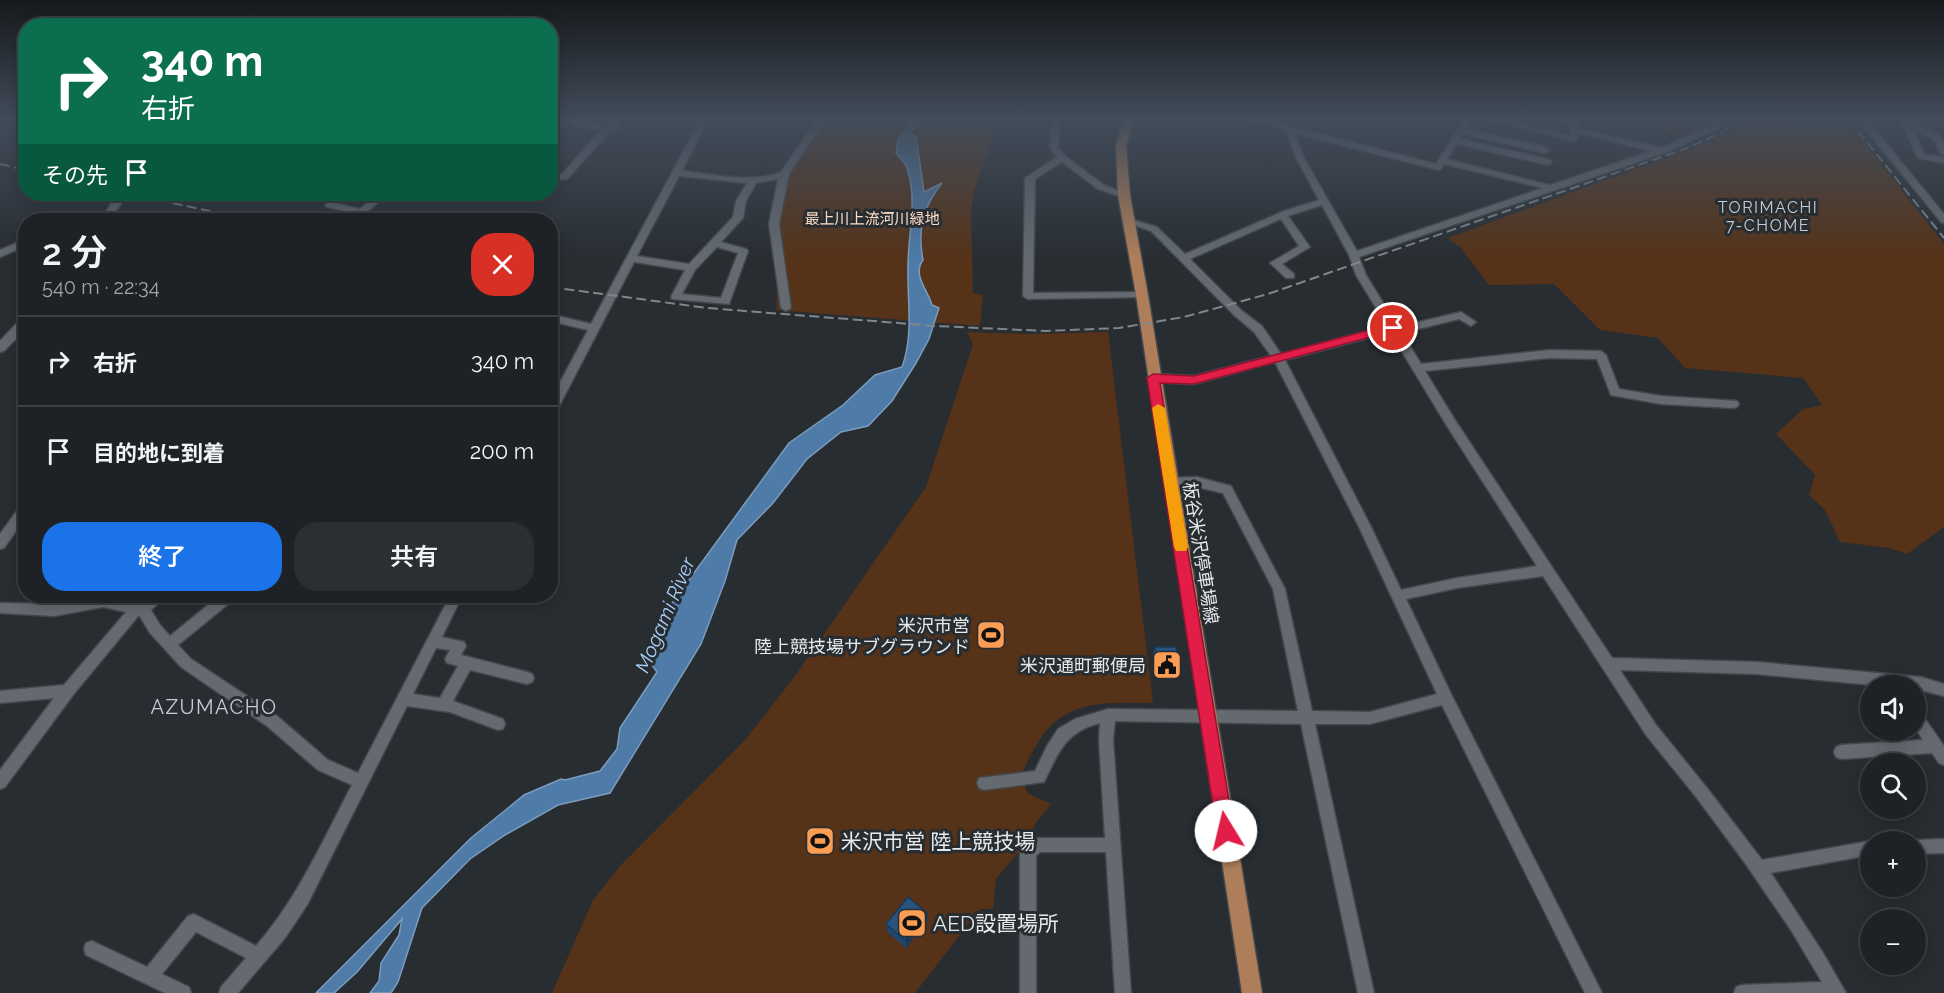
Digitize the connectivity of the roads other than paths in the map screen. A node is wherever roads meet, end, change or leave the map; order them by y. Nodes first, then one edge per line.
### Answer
1 (574, 166) edge
2 (680, 166) edge
3 (789, 166) edge
4 (1049, 166) edge
5 (1073, 166) edge
6 (1122, 166) edge
7 (1304, 166) edge
8 (1465, 166) edge
9 (1616, 166) edge
10 (1900, 166) edge
11 (676, 173) junction
12 (784, 174) junction
13 (558, 177) edge
14 (753, 180) junction
15 (1546, 186) dead end
16 (1124, 195) junction
17 (375, 201) edge
18 (1323, 202) junction
19 (330, 205) dead end
20 (361, 213) joint
21 (1283, 216) junction
22 (1944, 220) edge
23 (1127, 221) junction
24 (715, 243) junction
25 (18, 246) edge
26 (0, 254) edge
27 (1354, 255) junction
28 (632, 258) junction
29 (1184, 258) junction
30 (691, 268) junction
31 (1290, 276) dead end
32 (1142, 295) junction
33 (786, 308) dead end
34 (558, 319) edge
35 (1471, 322) dead end
36 (18, 328) edge
37 (594, 328) junction
38 (1394, 329) junction
39 (0, 348) edge
40 (1279, 359) junction
41 (1418, 368) junction
42 (1153, 378) junction
43 (558, 397) edge
44 (1733, 404) dead end
45 (1171, 481) junction
46 (18, 518) edge
47 (0, 544) edge
48 (1546, 570) junction
49 (1397, 596) junction
50 (147, 603) edge
51 (220, 603) edge
52 (452, 603) edge
53 (0, 608) edge
54 (140, 608) junction
55 (432, 641) junction
56 (170, 645) junction
57 (467, 663) junction
58 (1608, 664) junction
59 (527, 678) dead end
60 (1860, 680) edge
61 (1926, 685) edge
62 (1944, 690) edge
63 (68, 692) junction
64 (0, 697) edge
65 (1446, 698) junction
66 (403, 699) junction
67 (444, 704) junction
68 (1108, 715) junction
69 (1207, 716) junction
70 (1306, 717) junction
71 (498, 724) dead end
72 (1926, 732) edge
73 (1841, 752) dead end
74 (1940, 752) edge
75 (5, 768) edge
76 (360, 781) junction
77 (0, 782) edge
78 (984, 783) dead end
79 (1113, 845) junction
80 (1944, 846) edge
81 (1926, 847) edge
82 (1860, 850) edge
83 (1758, 868) junction
84 (92, 949) dead end
85 (260, 956) junction
86 (149, 977) junction
87 (1837, 992) edge
88 (183, 993) edge
89 (227, 993) edge
90 (1028, 993) edge
91 (1123, 993) edge
92 (1252, 993) edge
93 (1366, 993) edge
94 (1594, 993) edge
95 (1742, 993) edge

1 - 13 street
2 - 11 street
3 - 12 street
4 - 32 street
5 - 16 street
6 - 16 main road, 板谷米沢停車場線
7 - 18 street
8 - 15 street
9 - 27 street
10 - 22 street
11 - 14 street
11 - 28 street
12 - 14 street
12 - 33 street
14 - 24 street
16 - 23 main road, 板谷米沢停車場線
17 - 20 street
18 - 21 street
18 - 27 street
19 - 20 street
21 - 29 street
21 - 31 street
23 - 29 street
23 - 32 main road, 板谷米沢停車場線
24 - 30 street
24 - 30 street
25 - 26 street
27 - 38 street
28 - 30 street
28 - 37 street
29 - 40 street
32 - 42 main road, 板谷米沢停車場線
34 - 37 street
35 - 38 street
36 - 39 street
37 - 43 street
38 - 40 street
38 - 41 street
40 - 42 street
40 - 49 street
41 - 44 street
41 - 48 street
42 - 45 main road, 板谷米沢停車場線
45 - 69 main road, 板谷米沢停車場線
45 - 70 street
46 - 47 street
48 - 49 street
48 - 58 street
49 - 65 street
50 - 54 street
51 - 56 street
52 - 55 street
53 - 54 street
54 - 56 street
54 - 63 street
55 - 57 street
55 - 66 street
56 - 76 street
57 - 59 street
57 - 67 street
58 - 60 street
58 - 83 street
61 - 62 street
63 - 64 street
63 - 75 street
65 - 70 street
65 - 94 street
66 - 67 street
66 - 76 street
67 - 71 street
68 - 69 street
68 - 78 street
68 - 79 street
69 - 70 street
69 - 92 main road, 板谷米沢停車場線
70 - 93 street
72 - 74 street
73 - 74 street
75 - 77 street
76 - 85 street
79 - 90 street
79 - 91 street
80 - 81 street
82 - 83 street
83 - 87 street
84 - 86 street
85 - 86 street
85 - 89 street
86 - 88 street
87 - 95 street

